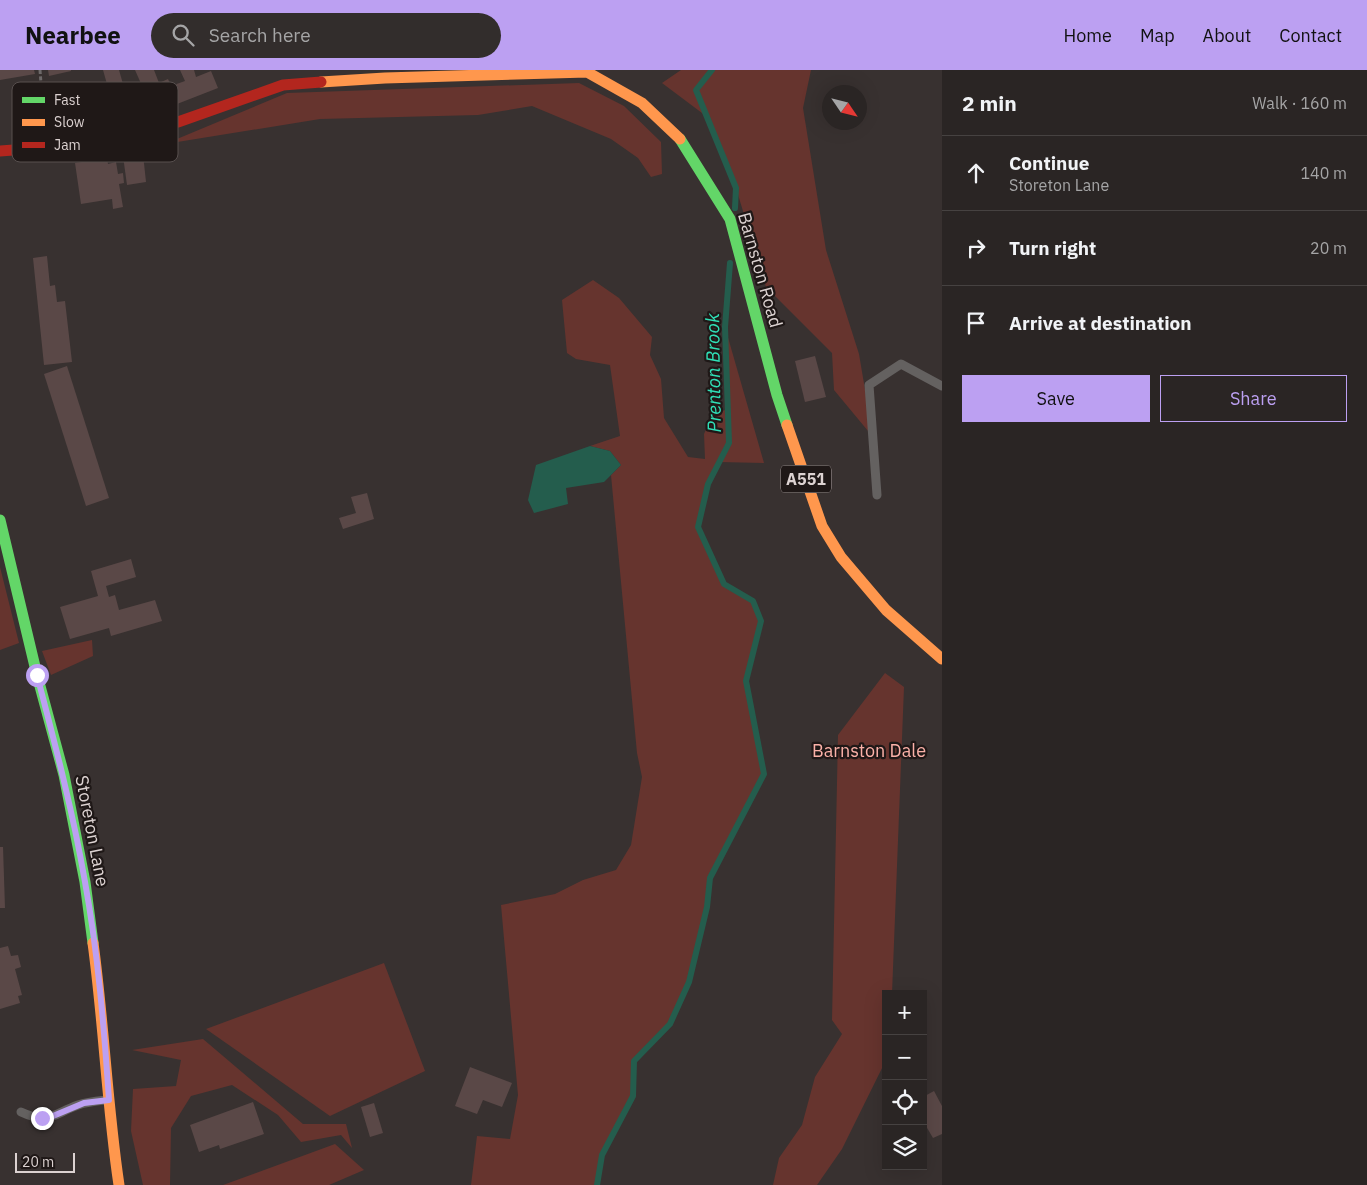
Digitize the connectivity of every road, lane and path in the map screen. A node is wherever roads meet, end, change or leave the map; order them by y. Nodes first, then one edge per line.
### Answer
1 (178, 122) edge
2 (942, 386) edge
3 (877, 495) dead end
4 (0, 520) edge
5 (942, 659) edge
6 (109, 1100) junction
7 (21, 1112) dead end
8 (120, 1185) edge

1 - 5 main road, Barnston Road / A551
2 - 3 lane
4 - 6 main road, Storeton Lane
6 - 7 lane
6 - 8 main road, Storeton Lane

